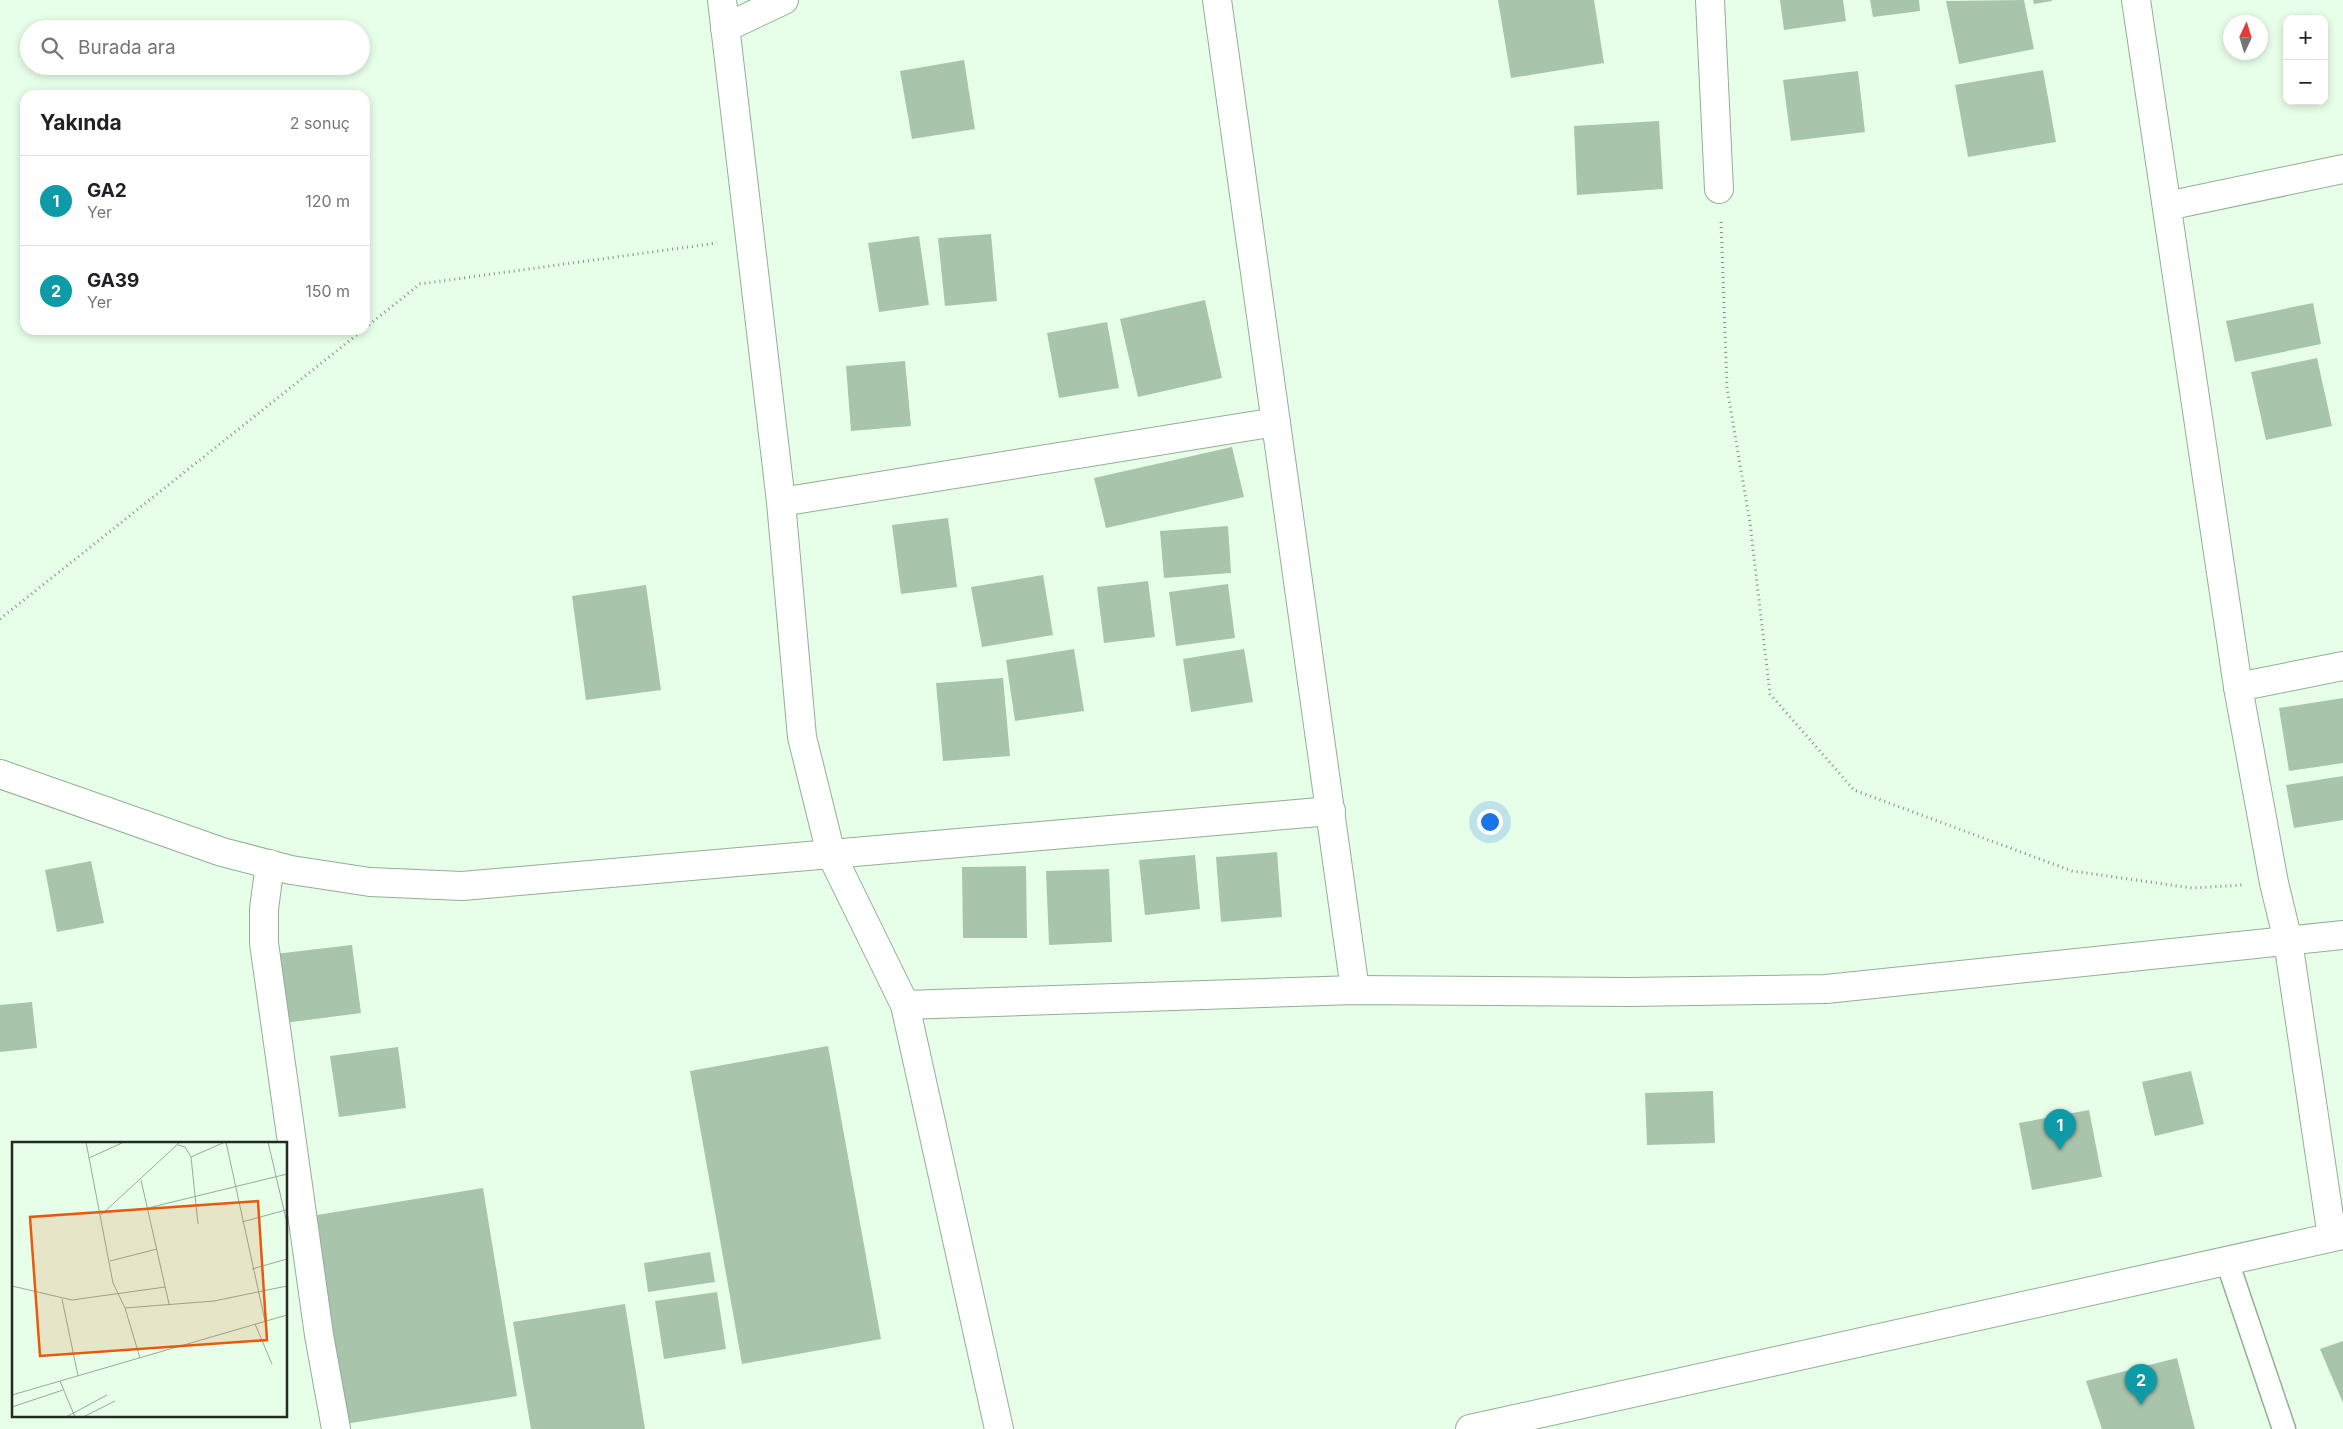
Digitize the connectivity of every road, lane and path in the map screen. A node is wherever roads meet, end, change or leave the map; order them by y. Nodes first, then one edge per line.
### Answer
1 (722, 0) edge
2 (784, 0) edge
3 (1217, 0) edge
4 (1710, 0) edge
5 (2136, 0) edge
6 (725, 28) junction
7 (2343, 169) edge
8 (1719, 189) joint
9 (2167, 206) junction
10 (750, 238) junction
11 (370, 324) edge
12 (356, 335) edge
13 (1276, 422) junction
14 (781, 502) junction
15 (0, 619) edge
16 (2343, 666) edge
17 (2238, 687) junction
18 (0, 774) edge
19 (1331, 812) junction
20 (831, 854) junction
21 (270, 864) junction
22 (2274, 883) junction
23 (2343, 935) edge
24 (2288, 941) junction
25 (1356, 990) junction
26 (905, 1005) junction
27 (2338, 1236) edge
28 (2228, 1261) junction
29 (336, 1429) edge
30 (999, 1429) edge
31 (1470, 1429) edge
32 (2284, 1429) edge

1 - 6 street
2 - 6 street
3 - 13 street
4 - 8 street
5 - 9 street
6 - 10 street
7 - 9 street
8 - 22 path
9 - 17 street
10 - 11 path
10 - 14 street
12 - 15 path
13 - 14 street
13 - 19 street
14 - 20 street
16 - 17 street
17 - 22 street
18 - 21 street
19 - 20 street
19 - 25 street
20 - 21 street
20 - 26 street
21 - 29 street
22 - 24 street
23 - 24 street
24 - 25 street
24 - 27 street
25 - 26 street
26 - 30 street
27 - 28 street
28 - 31 street
28 - 32 lane

